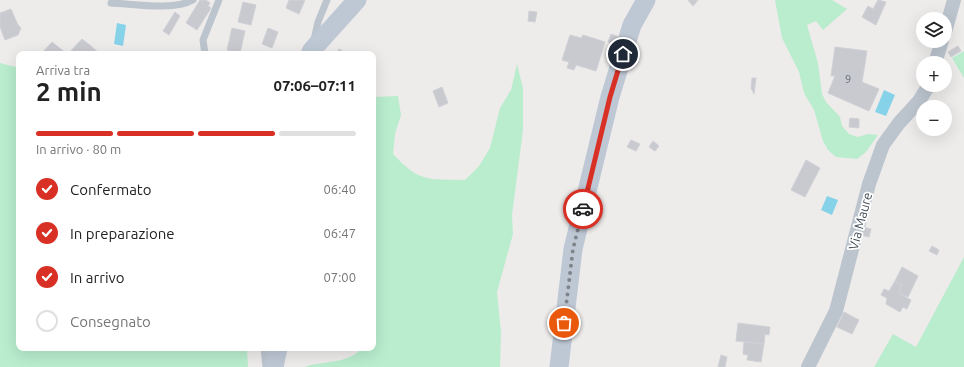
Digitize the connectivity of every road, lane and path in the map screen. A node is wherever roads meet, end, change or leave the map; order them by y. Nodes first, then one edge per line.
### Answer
1 (193, 0) edge
2 (219, 0) edge
3 (327, 0) edge
4 (357, 0) edge
5 (646, 0) edge
6 (954, 0) edge
7 (111, 3) dead end
8 (951, 12) edge
9 (205, 51) edge
10 (311, 51) edge
11 (312, 51) edge
12 (925, 92) edge
13 (264, 351) edge
14 (277, 351) edge
15 (266, 367) edge
16 (274, 367) edge
17 (559, 367) edge
18 (808, 367) edge

1 - 7 lane
2 - 9 lane
3 - 10 lane
4 - 11 main road
5 - 17 main road
6 - 8 street
12 - 18 street, Via Maure
13 - 15 lane
14 - 16 main road

